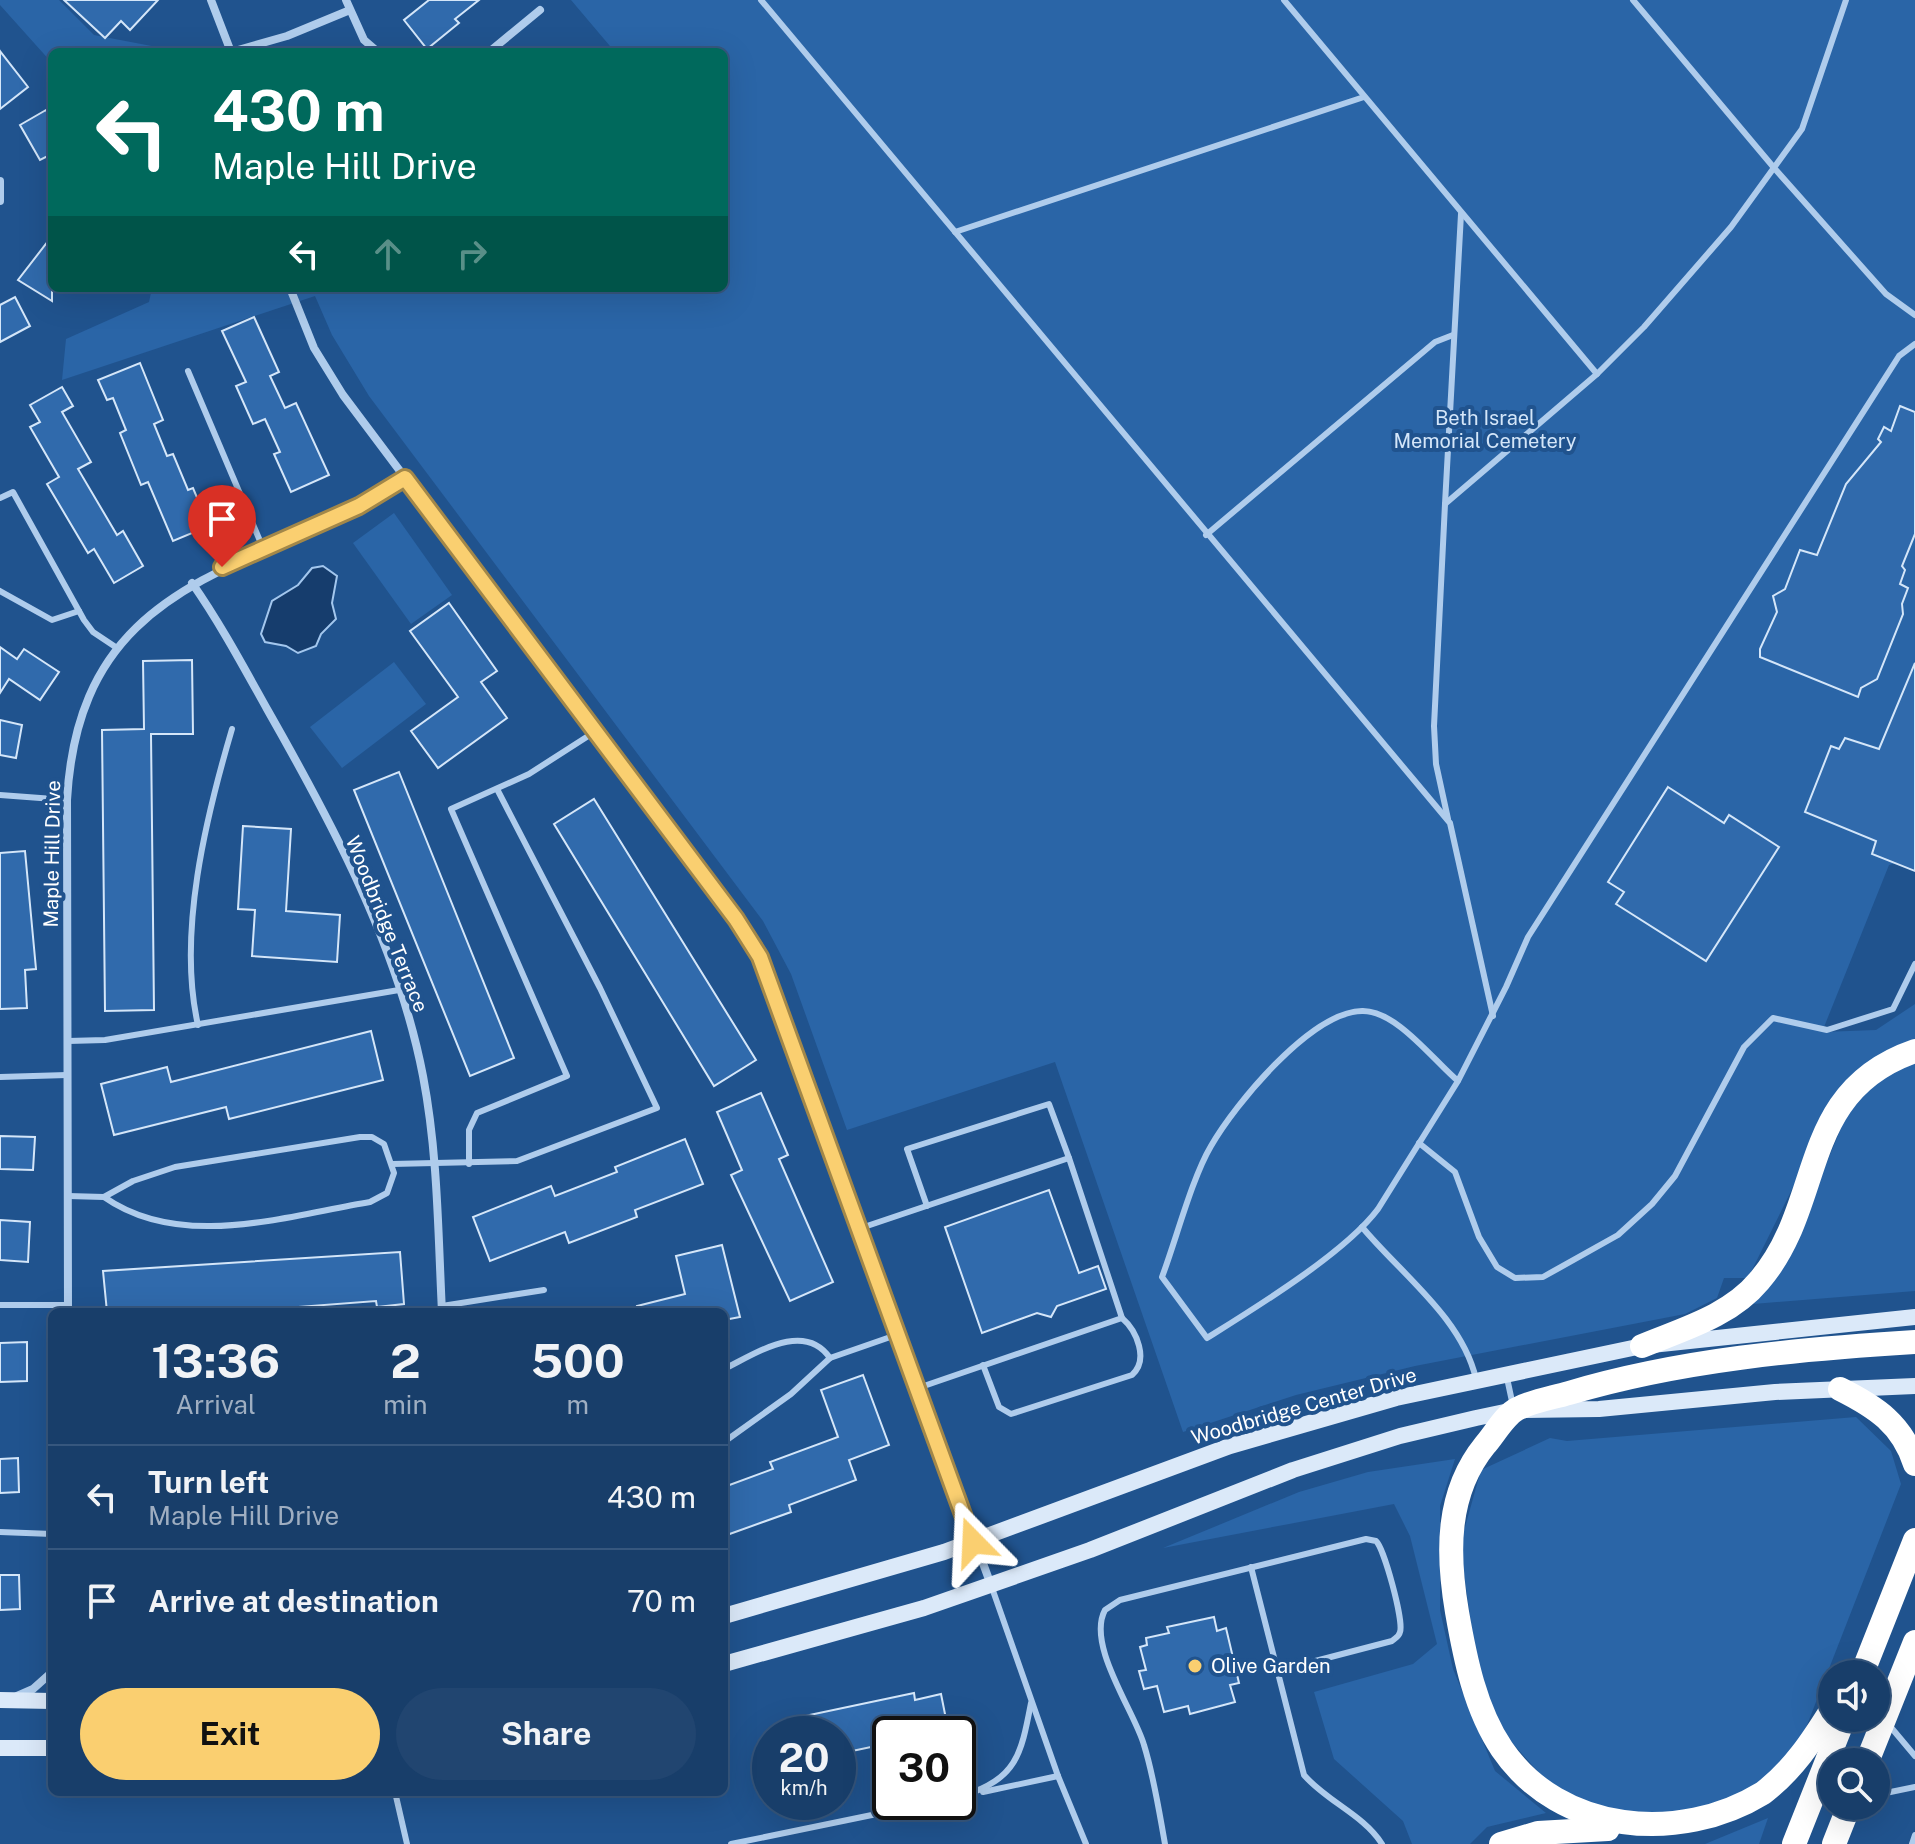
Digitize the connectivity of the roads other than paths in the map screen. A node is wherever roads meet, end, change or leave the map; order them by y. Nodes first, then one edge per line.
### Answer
1 (211, 0) edge
2 (346, 0) edge
3 (761, 0) edge
4 (1284, 0) edge
5 (1633, 0) edge
6 (1846, 0) edge
7 (350, 10) junction
8 (540, 10) dead end
9 (229, 48) edge
10 (245, 48) edge
11 (373, 48) edge
12 (494, 48) edge
13 (1364, 97) junction
14 (1775, 169) junction
15 (0, 181) edge
16 (0, 201) edge
17 (1461, 214) junction
18 (955, 232) junction
19 (292, 292) edge
20 (1915, 315) edge
21 (1453, 335) junction
22 (1915, 344) edge
23 (188, 371) dead end
24 (1597, 374) junction
25 (405, 478) junction
26 (0, 498) edge
27 (1445, 504) junction
28 (1206, 535) junction
29 (263, 548) junction
30 (192, 583) junction
31 (0, 591) edge
32 (79, 611) junction
33 (117, 648) junction
34 (232, 729) dead end
35 (596, 731) junction
36 (497, 789) junction
37 (0, 795) edge
38 (67, 800) junction
39 (1450, 823) junction
40 (1915, 964) edge
41 (399, 990) junction
42 (1493, 1016) junction
43 (198, 1025) junction
44 (68, 1041) junction
45 (1915, 1051) edge
46 (67, 1075) junction
47 (0, 1077) edge
48 (1458, 1081) junction
49 (1419, 1143) junction
50 (1069, 1158) junction
51 (436, 1163) junction
52 (392, 1164) junction
53 (469, 1164) junction
54 (68, 1196) junction
55 (104, 1197) junction
56 (927, 1206) junction
57 (1362, 1227) junction
58 (861, 1228) junction
59 (544, 1290) dead end
60 (0, 1305) edge
61 (68, 1308) edge
62 (442, 1308) edge
63 (447, 1308) edge
64 (1915, 1317) edge
65 (1122, 1318) junction
66 (899, 1334) junction
67 (1915, 1342) edge
68 (1642, 1346) junction
69 (830, 1358) junction
70 (983, 1365) junction
71 (728, 1367) edge
72 (1506, 1373) junction
73 (1476, 1379) junction
74 (1915, 1386) edge
75 (918, 1388) junction
76 (1840, 1389) junction
77 (1514, 1410) junction
78 (728, 1439) edge
79 (1915, 1464) edge
80 (0, 1532) edge
81 (48, 1534) edge
82 (1915, 1540) edge
83 (973, 1542) junction
84 (1251, 1567) junction
85 (991, 1585) junction
86 (728, 1615) edge
87 (1915, 1642) edge
88 (1873, 1646) junction
89 (1864, 1660) edge
90 (1868, 1660) edge
91 (728, 1663) edge
92 (1277, 1671) junction
93 (48, 1676) edge
94 (1031, 1699) junction
95 (0, 1700) edge
96 (48, 1701) edge
97 (1890, 1705) edge
98 (1890, 1727) edge
99 (1818, 1729) edge
100 (1838, 1732) edge
101 (0, 1748) edge
102 (48, 1748) edge
103 (1915, 1756) edge
104 (1058, 1776) junction
105 (1915, 1787) edge
106 (976, 1791) edge
107 (1890, 1792) edge
108 (976, 1794) edge
109 (396, 1796) edge
110 (872, 1815) edge
111 (1843, 1820) edge
112 (1634, 1828) junction
113 (1915, 1835) edge
114 (407, 1844) edge
115 (731, 1844) edge
116 (1086, 1844) edge
117 (1165, 1844) edge
118 (1382, 1844) edge
119 (1501, 1844) edge
120 (1794, 1844) edge
121 (1834, 1844) edge
122 (1912, 1844) edge

1 - 9 street
2 - 7 street
3 - 18 lane
4 - 13 lane
5 - 14 lane
6 - 14 lane
7 - 10 street
7 - 11 street
8 - 12 street
13 - 17 lane
13 - 18 lane
14 - 20 lane
14 - 24 lane
15 - 16 street
17 - 21 lane
17 - 24 lane
18 - 28 lane
19 - 25 street
21 - 27 lane
21 - 28 lane
22 - 42 lane
23 - 29 lane
24 - 27 lane
25 - 29 street, Maple Hill Drive
25 - 35 street
26 - 32 lane
27 - 39 lane
28 - 39 lane
29 - 30 street, Maple Hill Drive
30 - 33 street, Maple Hill Drive
30 - 41 street, Woodbridge Terrace
31 - 32 lane
32 - 33 lane
33 - 38 street, Maple Hill Drive
34 - 43 lane
35 - 36 lane
35 - 58 street
36 - 53 lane
36 - 53 lane
37 - 38 lane
38 - 44 street, Maple Hill Drive
39 - 42 lane
40 - 49 lane
41 - 43 lane
41 - 51 street, Woodbridge Terrace
42 - 48 lane
43 - 44 lane
44 - 46 street, Maple Hill Drive
45 - 68 highway
46 - 47 lane
46 - 54 street, Maple Hill Drive
48 - 49 lane
48 - 57 lane
49 - 57 lane
50 - 56 lane
50 - 56 lane
50 - 65 lane
51 - 52 lane
51 - 53 lane
51 - 62 street, Woodbridge Terrace
52 - 55 lane
52 - 55 lane
54 - 55 lane
54 - 61 street, Maple Hill Drive
56 - 58 lane
57 - 73 lane
58 - 66 street
59 - 63 lane
60 - 61 lane
64 - 68 street, Woodbridge Center Drive
65 - 70 lane
65 - 70 lane
66 - 69 lane
66 - 75 street
67 - 77 highway
68 - 72 street, Woodbridge Center Drive
69 - 71 lane
69 - 78 lane
70 - 75 lane
72 - 73 street, Woodbridge Center Drive
72 - 77 lane
73 - 83 street, Woodbridge Center Drive
74 - 76 street
75 - 83 street
76 - 77 street
76 - 79 highway
77 - 85 street
77 - 112 highway
80 - 81 lane
82 - 88 highway
83 - 85 street
83 - 86 street, Woodbridge Center Drive
84 - 92 lane
84 - 92 lane
84 - 117 lane
85 - 91 street
85 - 94 lane
87 - 97 highway
88 - 89 highway
88 - 90 highway
92 - 118 lane
93 - 95 street
94 - 104 lane
94 - 106 lane
95 - 96 street
98 - 103 lane
99 - 112 highway
100 - 120 highway
101 - 102 street
104 - 108 lane
104 - 116 lane
105 - 107 lane
109 - 114 lane
110 - 115 lane
111 - 121 highway
112 - 119 highway
113 - 122 lane

